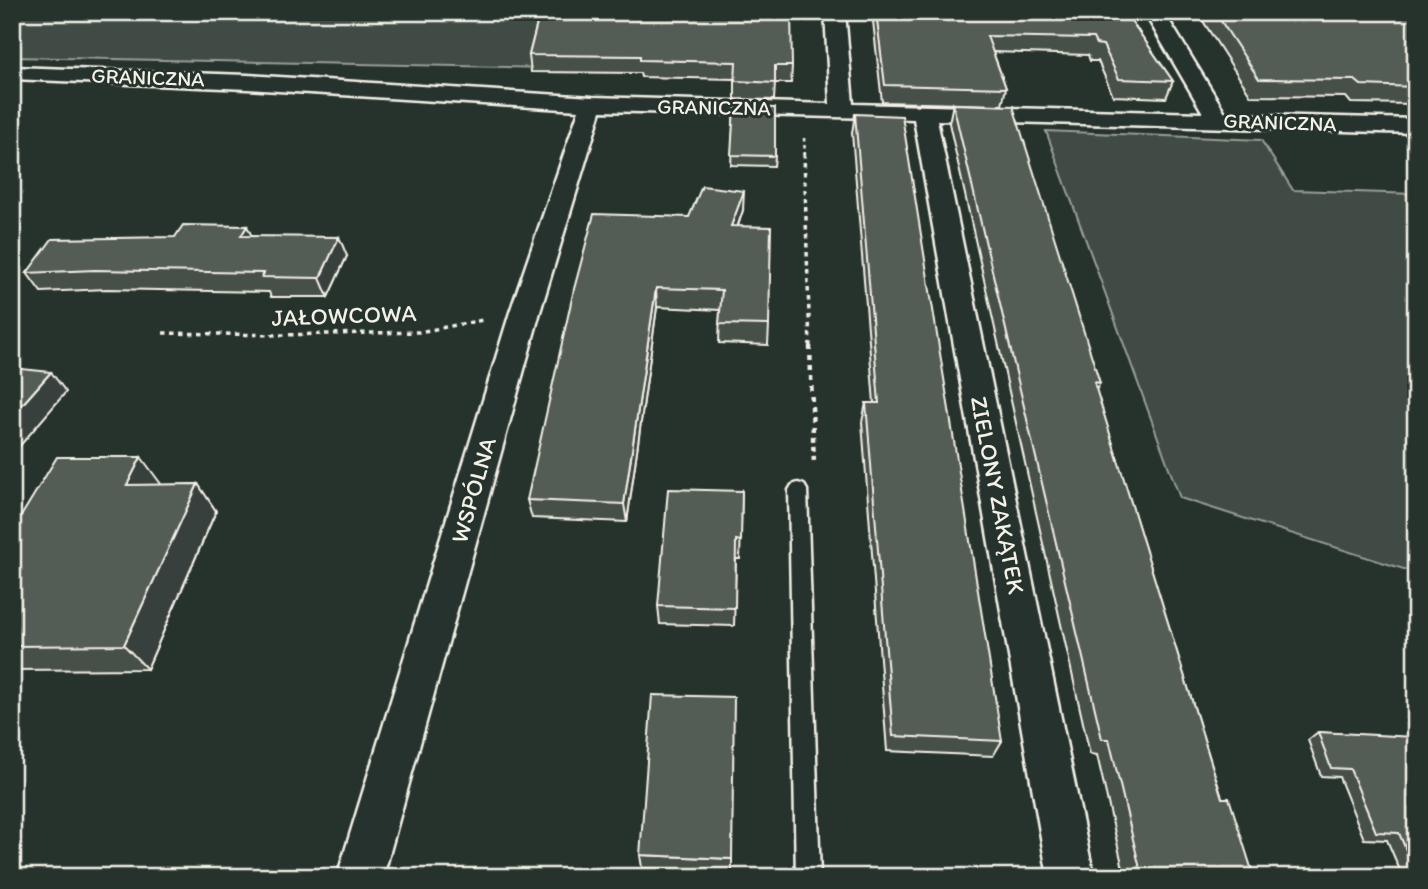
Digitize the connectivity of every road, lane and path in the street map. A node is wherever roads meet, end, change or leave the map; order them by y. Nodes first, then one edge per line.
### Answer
1 (835, 12) edge
2 (1153, 12) edge
3 (12, 73) edge
4 (592, 104) junction
5 (842, 110) junction
6 (924, 112) junction
7 (1218, 120) junction
8 (803, 125) dead end
9 (1416, 126) edge
10 (525, 312) junction
11 (163, 333) dead end
12 (798, 490) joint
13 (359, 877) edge
14 (808, 877) edge
15 (1071, 877) edge

1 - 5 street
2 - 7 street
3 - 4 street, GRANICZNA
4 - 5 street, GRANICZNA
4 - 10 street, WSPÓLNA
5 - 6 street, GRANICZNA
6 - 7 street, GRANICZNA
6 - 15 street, ZIELONY ZAKĄTEK
7 - 9 street, GRANICZNA
8 - 12 path
10 - 11 path, JAŁOWCOWA
10 - 13 street, WSPÓLNA
12 - 14 lane

